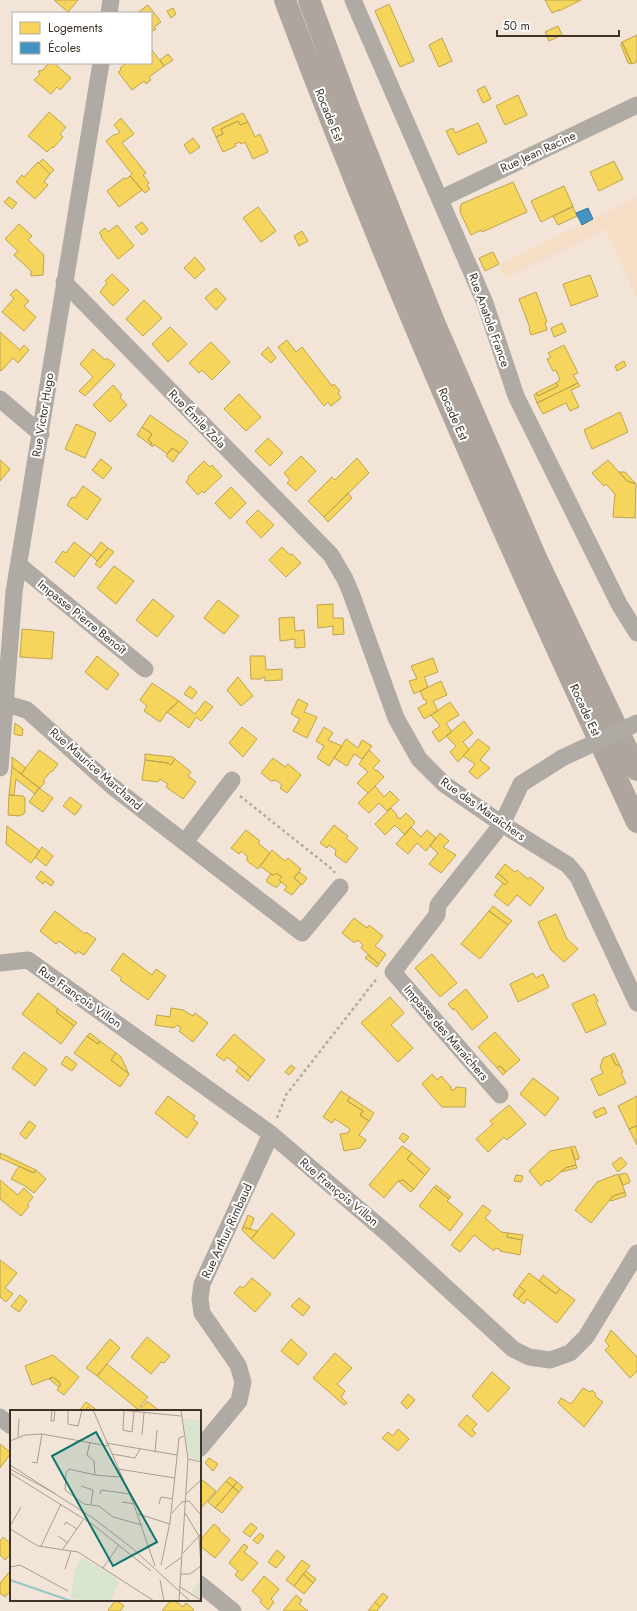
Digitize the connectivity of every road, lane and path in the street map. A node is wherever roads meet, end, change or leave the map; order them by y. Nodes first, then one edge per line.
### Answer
1 (111, 0) edge
2 (285, 0) edge
3 (309, 0) edge
4 (353, 0) edge
5 (109, 12) edge
6 (101, 64) edge
7 (637, 105) edge
8 (440, 199) junction
9 (64, 282) junction
10 (0, 398) edge
11 (41, 434) junction
12 (331, 555) joint
13 (19, 565) junction
14 (637, 633) edge
15 (145, 669) dead end
16 (4, 703) junction
17 (637, 723) edge
18 (0, 768) edge
19 (637, 770) edge
20 (230, 783) joint
21 (637, 822) edge
22 (502, 824) junction
23 (185, 842) junction
24 (340, 887) joint
25 (0, 963) edge
26 (385, 974) junction
27 (637, 1003) edge
28 (500, 1095) dead end
29 (271, 1134) junction
30 (637, 1253) edge
31 (0, 1417) edge
32 (10, 1425) edge
33 (201, 1447) edge
34 (201, 1585) edge
35 (233, 1611) edge

1 - 5 street
2 - 21 highway, Rocade Est
3 - 19 highway, Rocade Est
4 - 8 street, Rue Anatole France
6 - 9 street, Rue Victor Hugo
7 - 8 street, Rue Jean Racine
8 - 14 street, Rue Anatole France
9 - 11 street, Rue Victor Hugo
9 - 12 street, Rue Émile Zola
10 - 11 street
11 - 13 street, Rue Victor Hugo
12 - 22 street, Rue des Maraîchers
13 - 15 street, Impasse Pierre Benoît
13 - 16 street, Rue Victor Hugo
16 - 18 street, Rue Victor Hugo
16 - 23 street, Rue Maurice Marchand
17 - 22 street, bridge
20 - 23 street
20 - 24 path
22 - 26 street
22 - 27 street, Rue des Maraîchers
23 - 24 street, Rue Maurice Marchand
25 - 29 street, Rue François Villon
26 - 28 street, Impasse des Maraîchers
26 - 29 path
29 - 30 street, Rue François Villon
29 - 33 street, Rue Arthur Rimbaud
31 - 32 street
34 - 35 street

